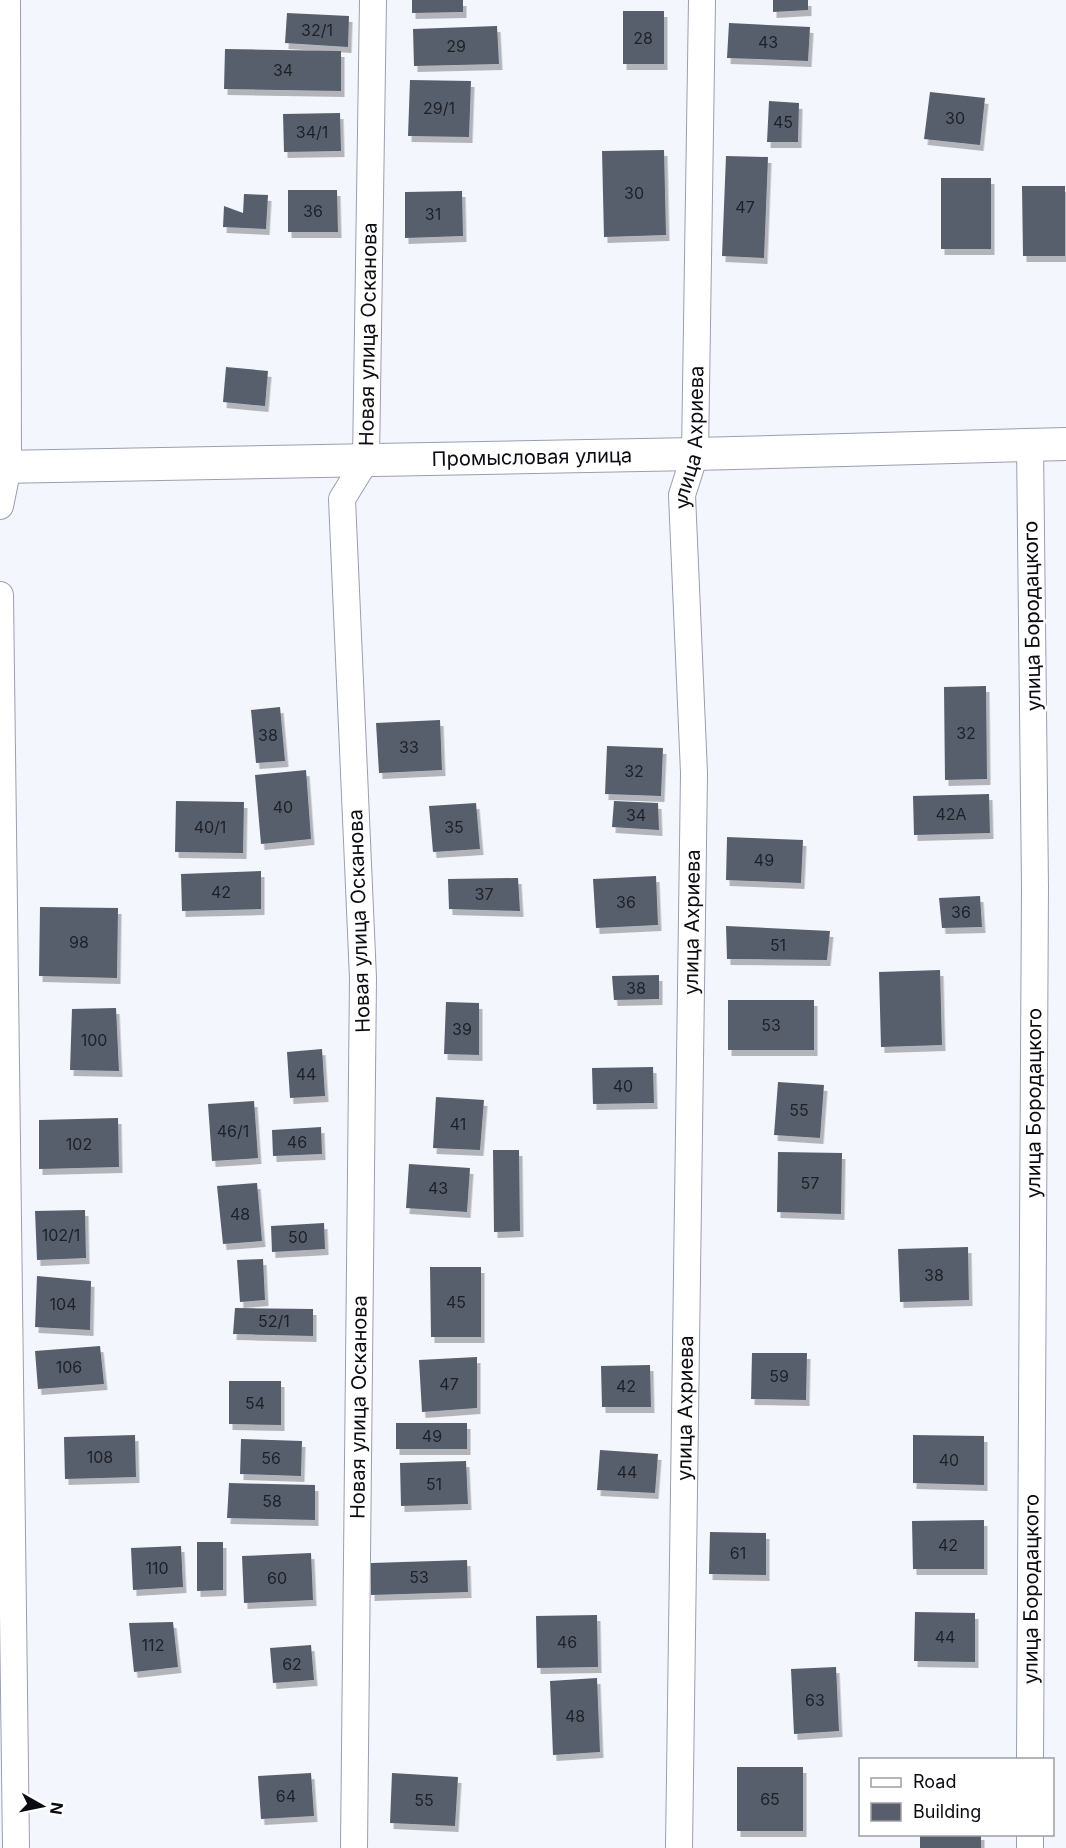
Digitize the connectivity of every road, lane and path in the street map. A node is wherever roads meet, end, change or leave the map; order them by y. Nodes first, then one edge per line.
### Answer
1 (7, 0) edge
2 (373, 0) edge
3 (702, 0) edge
4 (4, 227) edge
5 (1066, 444) edge
6 (1030, 446) junction
7 (695, 454) junction
8 (366, 460) junction
9 (4, 467) edge
10 (0, 506) edge
11 (0, 595) edge
12 (1030, 1758) edge
13 (16, 1848) edge
14 (354, 1848) edge
15 (679, 1848) edge

1 - 4 street
2 - 8 street, Новая улица Осканова
3 - 7 street, улица Ахриева
4 - 9 street
5 - 6 street, Промысловая улица
6 - 7 street, Промысловая улица
6 - 12 street, улица Бородацкого
7 - 8 street, Промысловая улица
7 - 15 street, улица Ахриева
8 - 9 street, Промысловая улица
8 - 14 street, Новая улица Осканова
9 - 10 street
11 - 13 street

